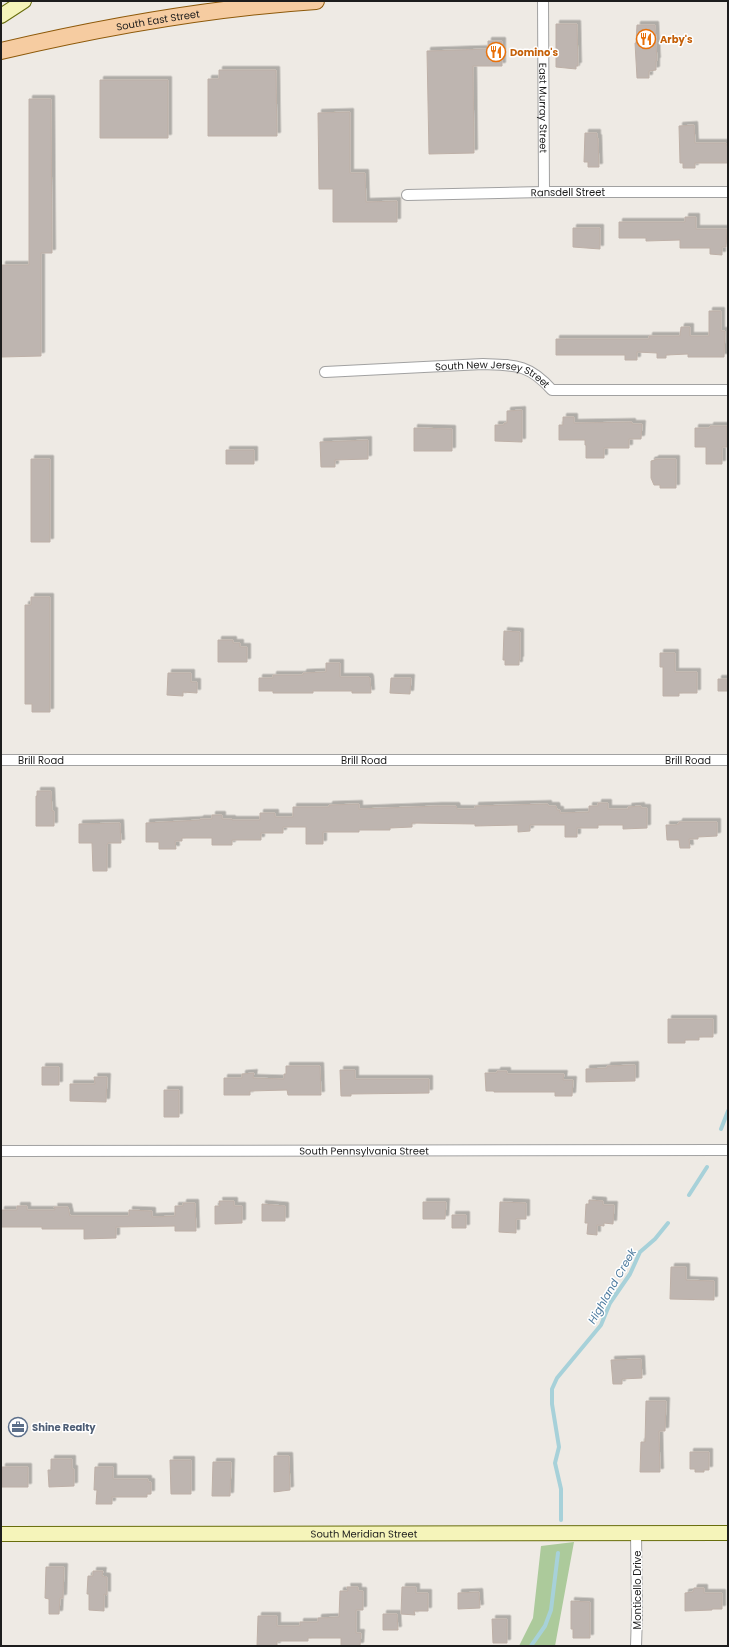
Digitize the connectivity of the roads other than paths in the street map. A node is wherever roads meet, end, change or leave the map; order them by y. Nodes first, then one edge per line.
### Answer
1 (24, 1) edge
2 (316, 1) edge
3 (543, 1) edge
4 (1, 16) edge
5 (1, 51) edge
6 (544, 192) junction
7 (728, 192) edge
8 (407, 195) dead end
9 (325, 372) dead end
10 (728, 390) edge
11 (1, 760) edge
12 (728, 760) edge
13 (728, 1150) edge
14 (1, 1151) edge
15 (636, 1533) junction
16 (728, 1533) edge
17 (1, 1534) edge
18 (636, 1646) edge

1 - 4 main road
2 - 5 main road, South East Street
3 - 6 street, East Murray Street
6 - 7 street, Ransdell Street
6 - 8 street, Ransdell Street
9 - 10 street, South New Jersey Street
11 - 12 street, Brill Road
13 - 14 street, South Pennsylvania Street
15 - 16 main road, South Meridian Street
15 - 17 main road, South Meridian Street
15 - 18 street, Monticello Drive

